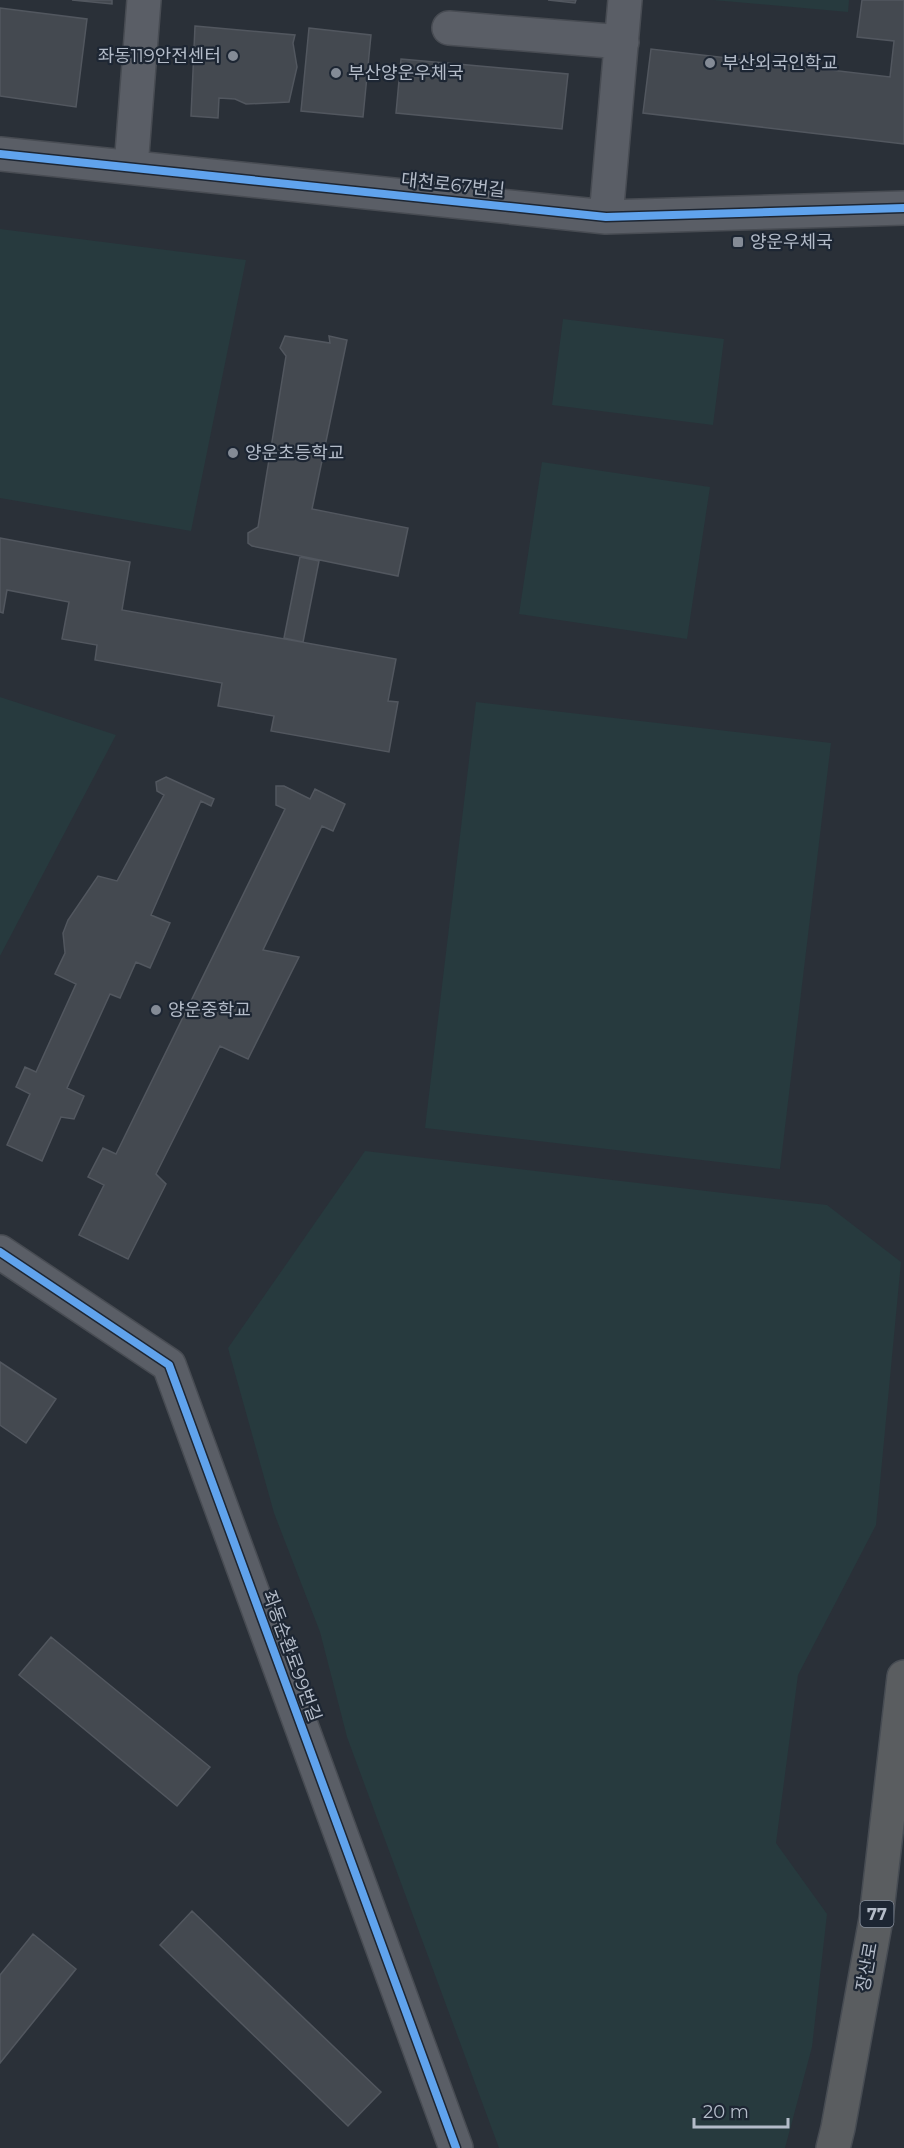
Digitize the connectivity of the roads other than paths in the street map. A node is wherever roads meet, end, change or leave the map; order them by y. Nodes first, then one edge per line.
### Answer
1 (144, 0) edge
2 (625, 0) edge
3 (449, 28) dead end
4 (621, 42) junction
5 (0, 154) edge
6 (131, 167) junction
7 (904, 208) edge
8 (606, 217) junction
9 (0, 1252) edge
10 (904, 1677) edge
11 (456, 2148) edge
12 (833, 2148) edge

1 - 6 street
2 - 4 street
3 - 4 street
4 - 8 street
5 - 6 street, 대천로67번길
6 - 8 street, 대천로67번길
7 - 8 street, 대천로67번길
9 - 11 street, 좌동순환로99번길
10 - 12 highway, 장산로 / 77

